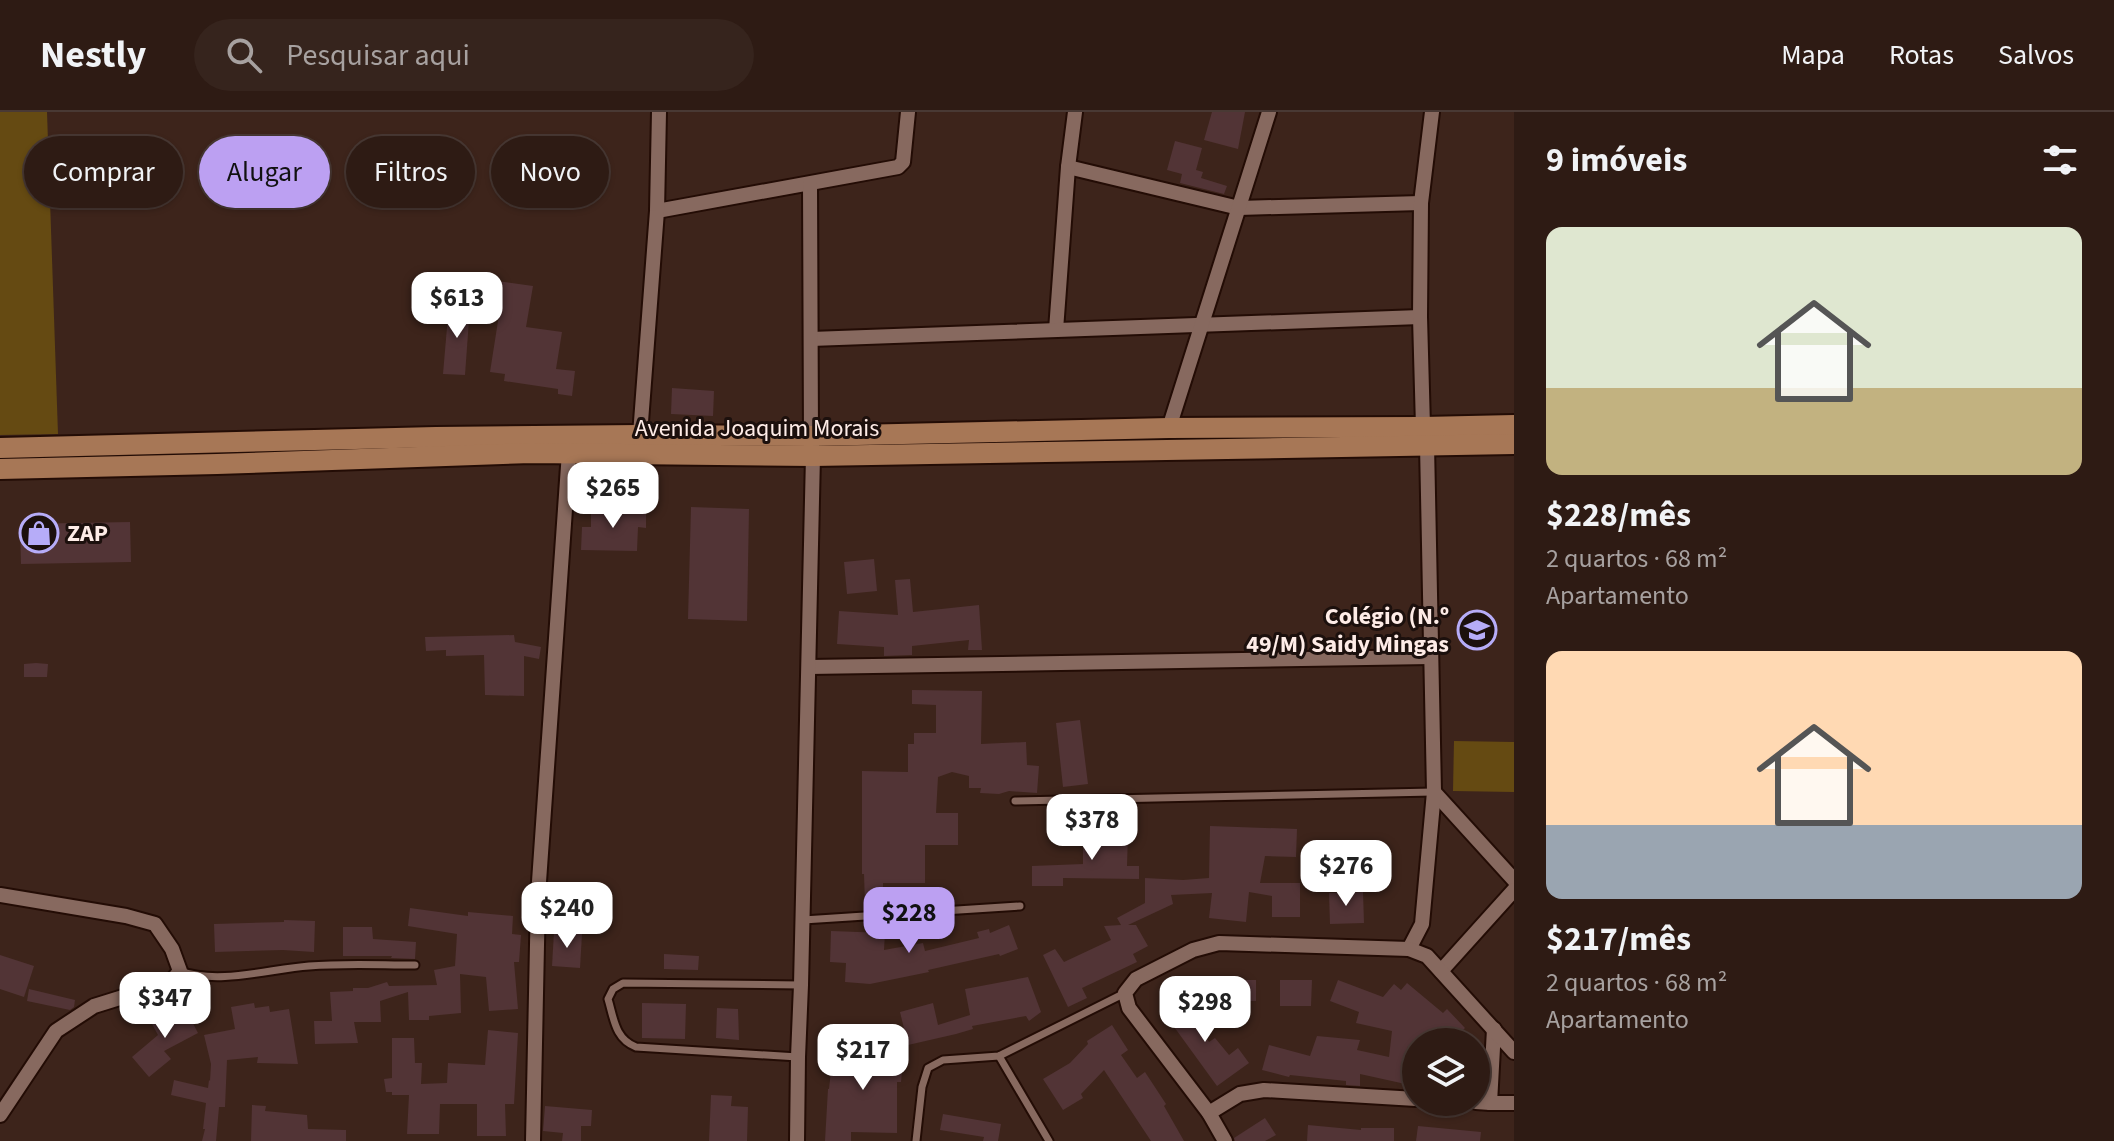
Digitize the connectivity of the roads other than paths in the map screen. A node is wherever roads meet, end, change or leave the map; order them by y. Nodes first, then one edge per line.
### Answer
1 (659, 112) edge
2 (908, 112) edge
3 (1075, 112) edge
4 (1269, 112) edge
5 (1432, 112) edge
6 (1068, 167) junction
7 (810, 184) junction
8 (1421, 203) junction
9 (1239, 208) junction
10 (657, 211) junction
11 (1420, 317) junction
12 (1203, 325) junction
13 (1056, 330) junction
14 (811, 339) junction
15 (1514, 425) edge
16 (1169, 428) junction
17 (640, 435) junction
18 (1425, 436) junction
19 (1514, 444) edge
20 (812, 446) junction
21 (0, 448) edge
22 (569, 452) junction
23 (0, 469) edge
24 (1431, 657) junction
25 (809, 667) junction
26 (1434, 792) junction
27 (1015, 801) dead end
28 (1514, 880) edge
29 (1514, 890) edge
30 (0, 895) edge
31 (1020, 906) dead end
32 (803, 920) junction
33 (1409, 949) junction
34 (415, 965) dead end
35 (180, 971) junction
36 (1441, 971) junction
37 (801, 985) junction
38 (1125, 993) junction
39 (1494, 1029) junction
40 (1514, 1052) edge
41 (999, 1056) junction
42 (1490, 1056) edge
43 (798, 1057) junction
44 (1402, 1098) edge
45 (1490, 1102) edge
46 (1514, 1103) edge
47 (1209, 1113) junction
48 (0, 1115) edge
49 (533, 1141) edge
50 (797, 1141) edge
51 (916, 1141) edge
52 (1049, 1141) edge
53 (1225, 1141) edge

1 - 10 street
2 - 7 street
3 - 6 street
4 - 9 street
5 - 8 street
6 - 9 street
6 - 13 street
7 - 10 street
7 - 14 street
8 - 9 street
8 - 11 street
9 - 12 street
10 - 17 street
11 - 12 street
11 - 18 street
12 - 13 street
12 - 16 street
13 - 14 street
14 - 20 street
15 - 18 street, Avenida Joaquim Morais
16 - 18 street, Avenida Joaquim Morais
16 - 20 street, Avenida Joaquim Morais
17 - 20 street, Avenida Joaquim Morais
17 - 21 street, Avenida Joaquim Morais
18 - 19 street, Avenida Joaquim Morais
18 - 20 street, Avenida Joaquim Morais
18 - 24 street
20 - 22 street, Avenida Joaquim Morais
20 - 25 street
22 - 23 street, Avenida Joaquim Morais
22 - 49 street
24 - 25 street
24 - 26 street
25 - 32 street
26 - 27 lane
26 - 28 street
26 - 33 street
29 - 36 street
30 - 35 street
31 - 32 lane
32 - 37 street
33 - 36 street
33 - 38 street
34 - 35 lane
35 - 48 street
36 - 39 street
37 - 43 street
37 - 43 lane
38 - 41 lane
38 - 47 street
39 - 40 street
39 - 42 street
41 - 51 lane
41 - 52 lane
43 - 50 street
44 - 47 street
45 - 46 street
47 - 53 street

